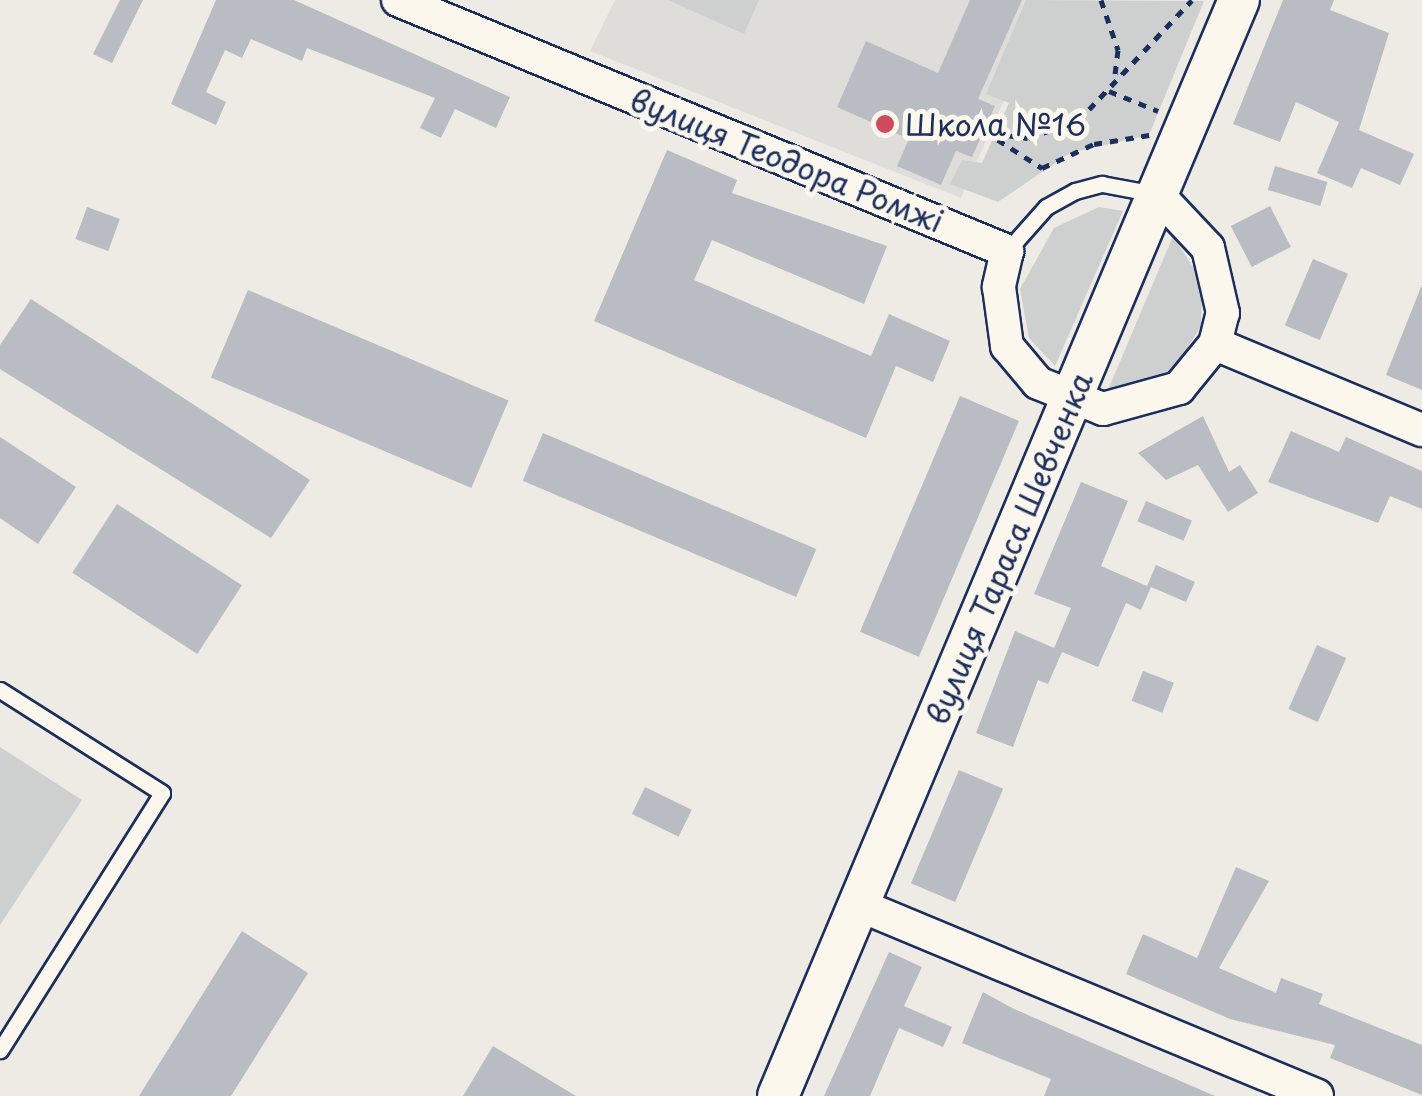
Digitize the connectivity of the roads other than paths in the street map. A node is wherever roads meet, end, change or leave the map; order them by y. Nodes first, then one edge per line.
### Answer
1 (398, 0) edge
2 (1239, 0) edge
3 (1160, 196) junction
4 (1007, 251) junction
5 (1215, 344) junction
6 (1071, 400) junction
7 (1422, 430) edge
8 (0, 690) edge
9 (858, 905) junction
10 (0, 1050) edge
11 (778, 1096) edge
12 (1317, 1096) edge

1 - 4 street, вулиця Теодора Ромжі
2 - 3 street, вулиця Тараса Шевченка
3 - 4 lane
3 - 5 street
3 - 6 street, вулиця Тараса Шевченка
4 - 6 street
5 - 6 street
5 - 7 street
6 - 9 street, вулиця Тараса Шевченка
8 - 10 lane
9 - 11 street, вулиця Тараса Шевченка
9 - 12 street

